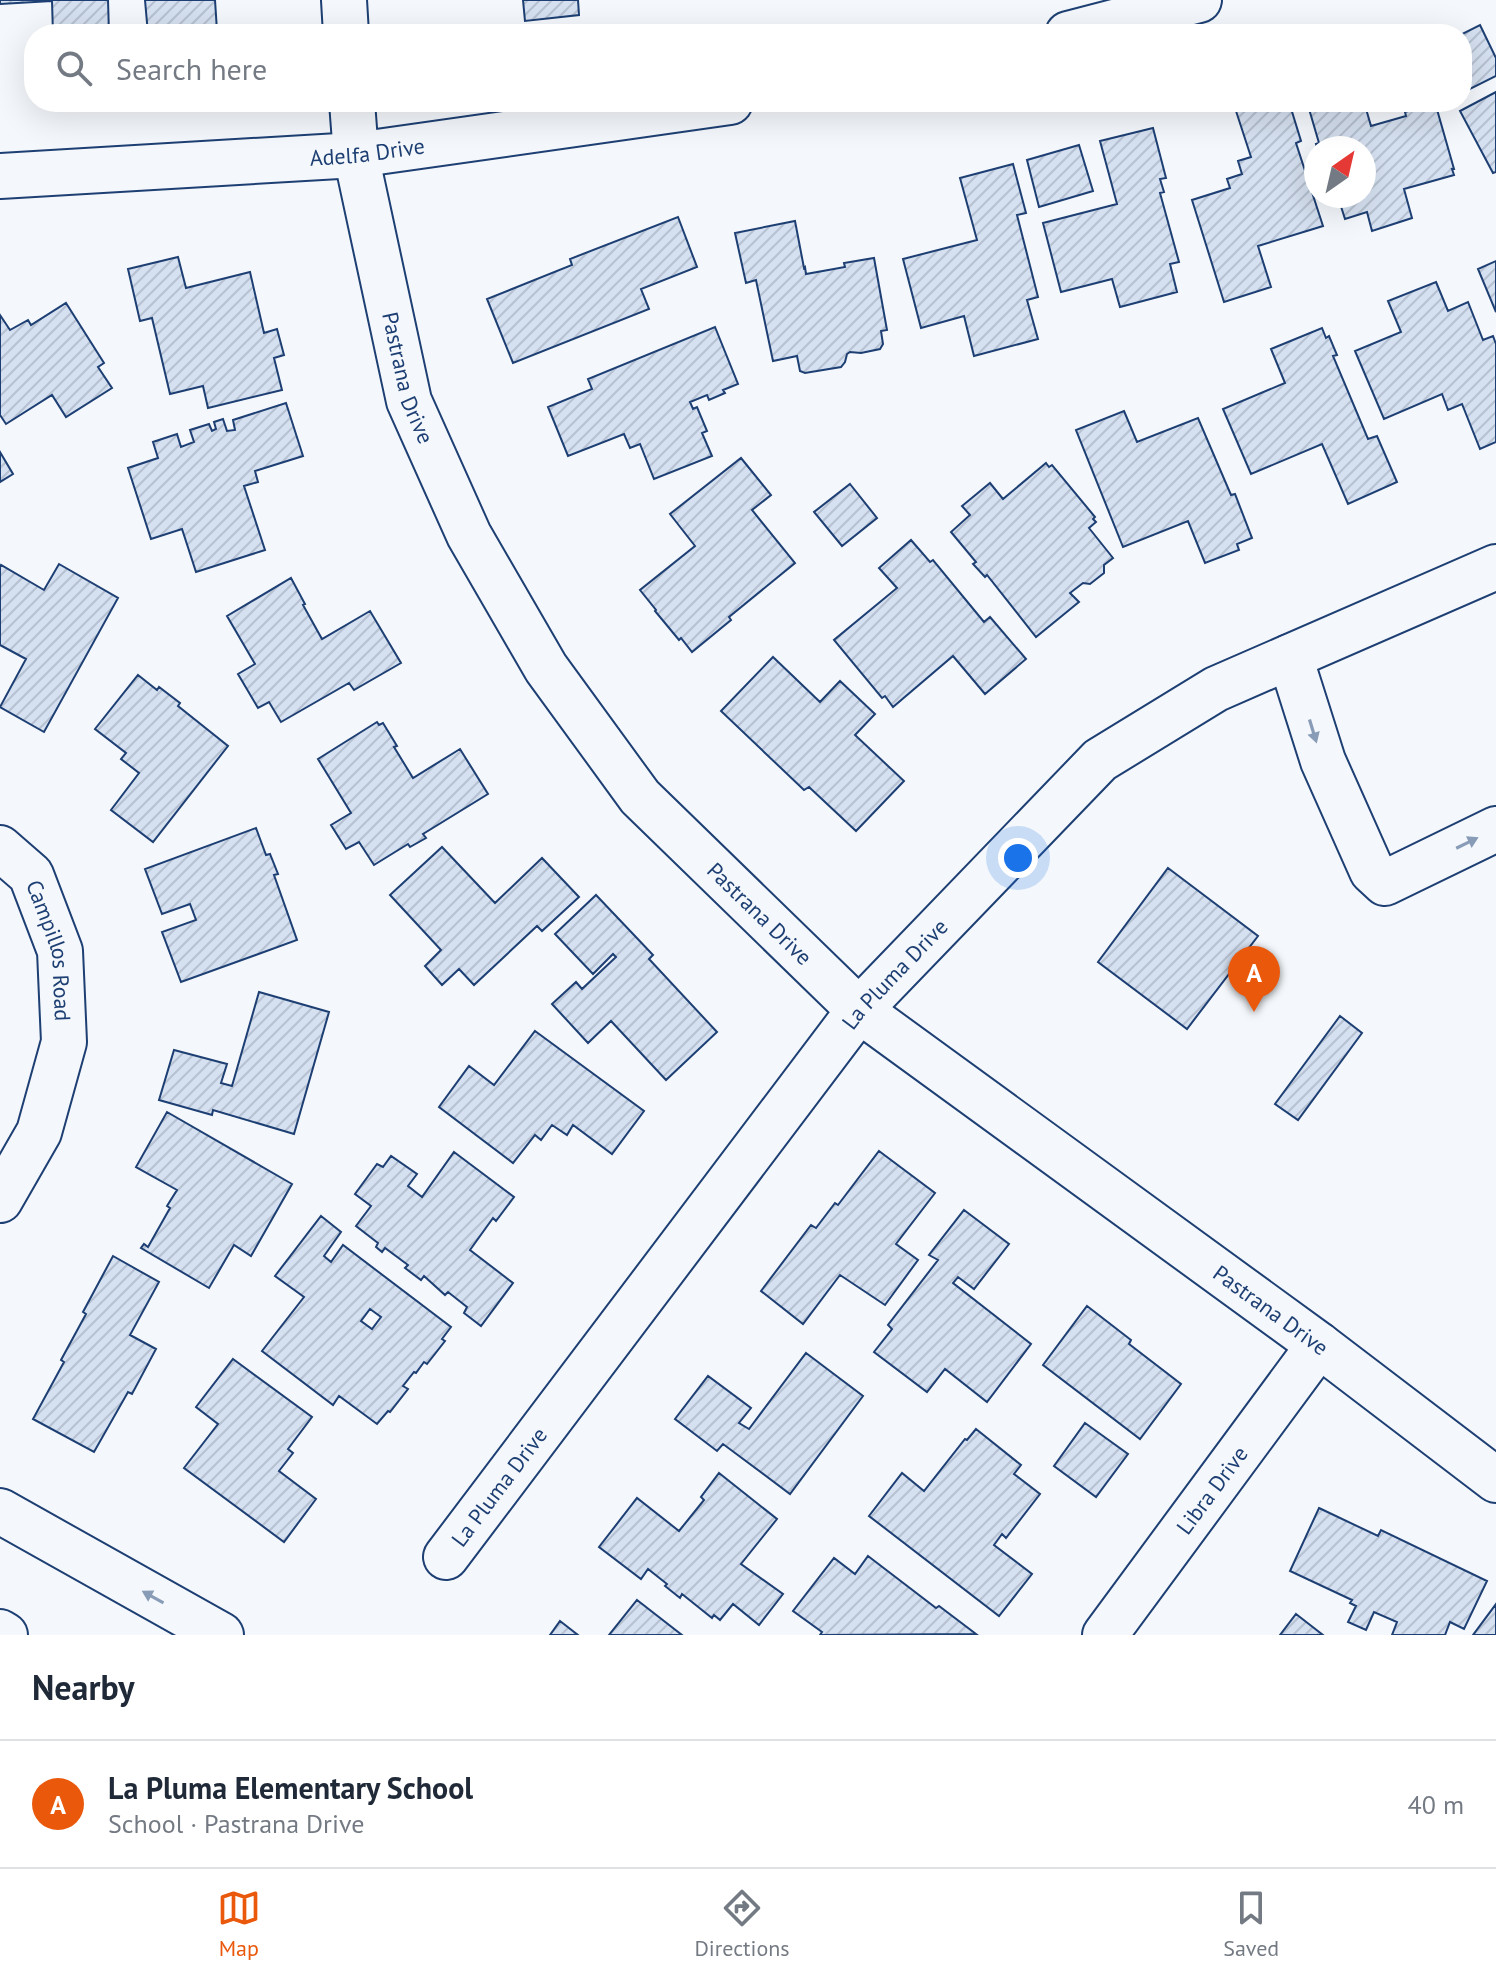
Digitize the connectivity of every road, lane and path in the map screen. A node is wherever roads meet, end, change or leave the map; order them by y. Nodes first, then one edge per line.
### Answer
1 (344, 0) edge
2 (1199, 0) edge
3 (345, 24) edge
4 (1107, 24) edge
5 (353, 112) edge
6 (659, 112) edge
7 (356, 155) junction
8 (0, 176) edge
9 (1496, 567) edge
10 (1290, 657) junction
11 (1496, 829) edge
12 (0, 848) edge
13 (859, 1010) junction
14 (0, 1200) edge
15 (1319, 1345) junction
16 (1496, 1480) edge
17 (0, 1511) edge
18 (446, 1557) dead end
19 (221, 1635) edge
20 (1105, 1635) edge

1 - 3 street
2 - 4 street
5 - 7 street, Pastrana Drive
6 - 7 street, Adelfa Drive
7 - 8 street, Adelfa Drive
7 - 13 street, Pastrana Drive
9 - 10 street, La Pluma Drive
10 -> 11 street
10 - 13 street, La Pluma Drive
12 - 14 street, Campillos Road
13 - 15 street, Pastrana Drive
13 - 18 street, La Pluma Drive
15 - 16 street, Pastrana Drive
15 - 20 street, Libra Drive
19 -> 17 street

